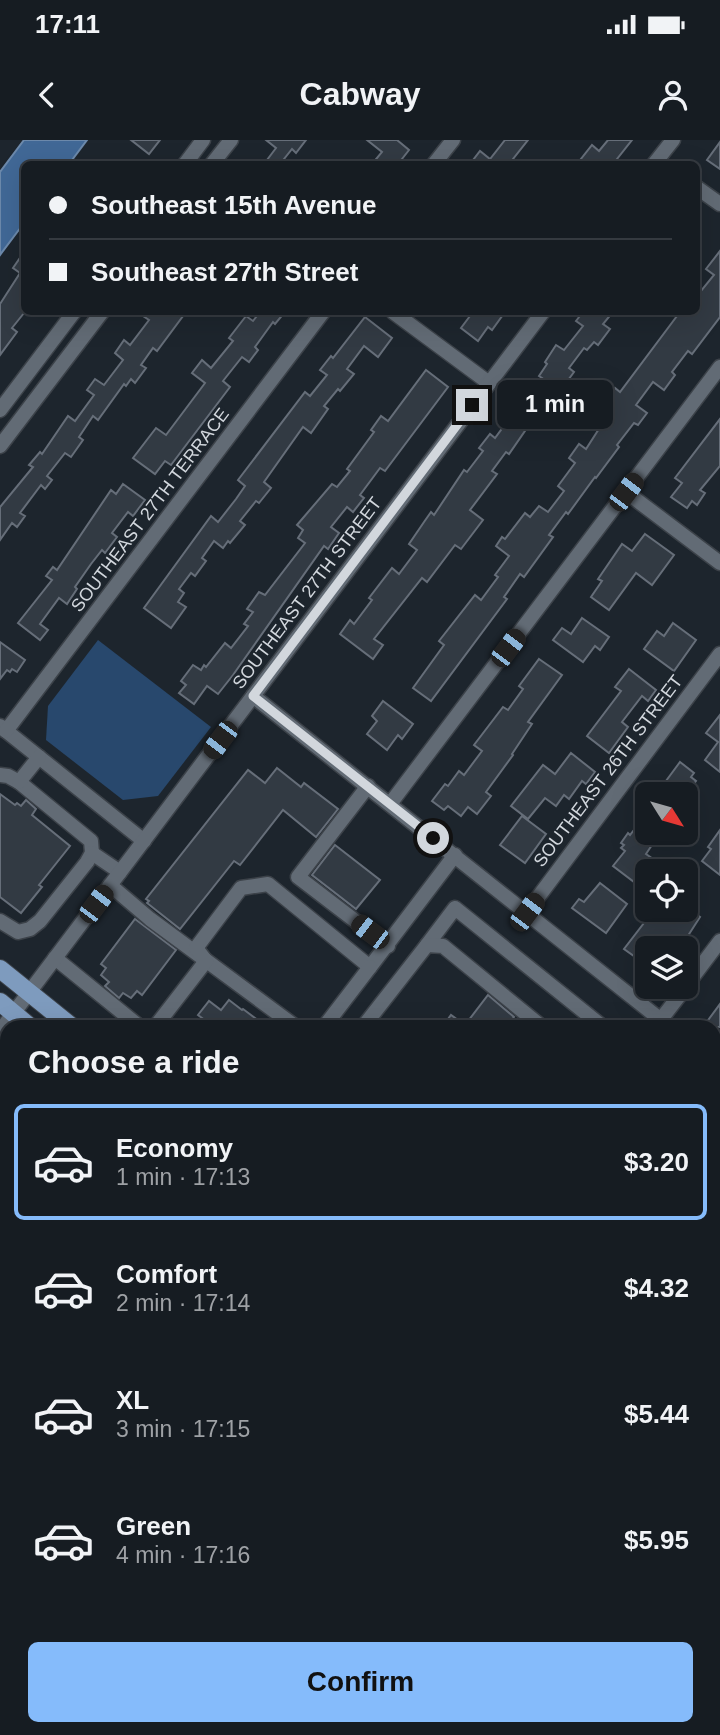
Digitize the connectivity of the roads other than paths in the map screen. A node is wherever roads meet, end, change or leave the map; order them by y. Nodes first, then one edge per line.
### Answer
1 (203, 140) edge
2 (230, 140) edge
3 (453, 140) edge
4 (673, 140) edge
5 (187, 161) edge
6 (214, 161) edge
7 (436, 161) edge
8 (661, 161) edge
9 (700, 190) edge
10 (720, 204) edge
11 (72, 315) edge
12 (100, 315) edge
13 (321, 315) edge
14 (397, 315) edge
15 (541, 315) edge
16 (720, 367) edge
17 (489, 383) junction
18 (0, 410) edge
19 (0, 446) edge
20 (626, 492) junction
21 (720, 563) edge
22 (720, 654) edge
23 (253, 696) junction
24 (3, 729) edge
25 (39, 757) junction
26 (0, 775) edge
27 (19, 782) junction
28 (368, 786) junction
29 (390, 804) junction
30 (144, 841) junction
31 (92, 853) junction
32 (455, 855) junction
33 (120, 872) junction
34 (110, 885) junction
35 (527, 912) junction
36 (0, 920) edge
37 (720, 941) edge
38 (388, 946) junction
39 (427, 946) junction
40 (55, 958) junction
41 (206, 961) junction
42 (370, 967) junction
43 (0, 970) edge
44 (698, 971) edge
45 (29, 993) junction
46 (677, 999) edge
47 (7, 1008) edge
48 (22, 1020) edge
49 (63, 1020) edge
50 (131, 1020) edge
51 (160, 1020) edge
52 (286, 1020) edge
53 (329, 1020) edge
54 (369, 1020) edge
55 (533, 1020) edge
56 (594, 1020) edge
57 (653, 1020) edge
58 (661, 1020) edge

1 - 5 street
2 - 6 street
3 - 7 street
4 - 8 street
9 - 10 street
11 - 18 street
12 - 19 street
13 - 24 street, SOUTHEAST 27TH TERRACE
14 - 17 street
15 - 17 street, SOUTHEAST 27TH STREET
16 - 20 street
17 - 23 street, SOUTHEAST 27TH STREET
20 - 21 street
20 - 29 street
22 - 35 street, SOUTHEAST 26TH STREET
23 - 28 street
23 - 30 street, SOUTHEAST 27TH STREET
24 - 25 street
25 - 27 street
25 - 30 street
26 - 27 street
27 - 31 street
28 - 29 street
28 - 38 street
29 - 32 street
30 - 33 street, SOUTHEAST 27TH STREET
31 - 33 street
31 - 36 street
32 - 35 street
32 - 38 street
33 - 34 street, SOUTHEAST 27TH STREET
34 - 40 street, SOUTHEAST 27TH STREET
34 - 41 street
35 - 57 street
37 - 44 street
38 - 42 street
39 - 54 street
39 - 55 street
39 - 56 street
40 - 45 street, SOUTHEAST 27TH STREET
40 - 50 street
41 - 42 street
41 - 51 street
41 - 52 street
42 - 53 street
43 - 45 main road
45 - 47 street, SOUTHEAST 27TH STREET
45 - 49 main road
46 - 58 street
47 - 48 main road

